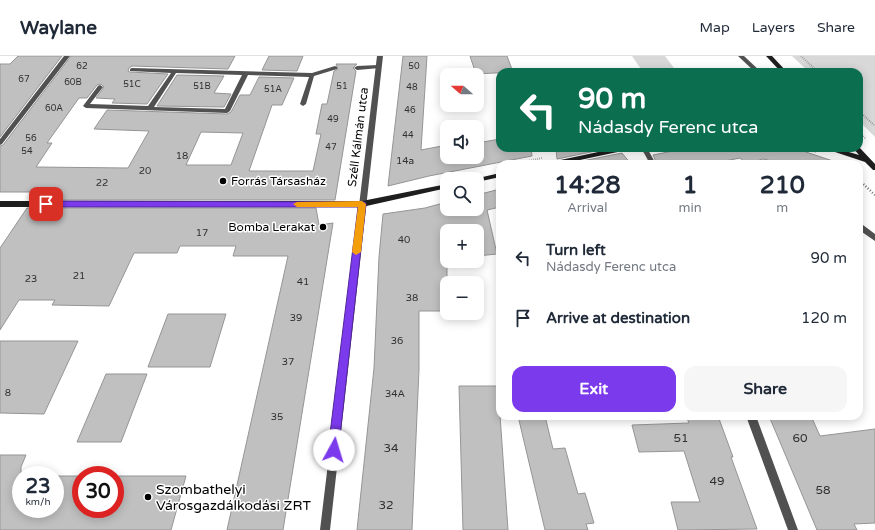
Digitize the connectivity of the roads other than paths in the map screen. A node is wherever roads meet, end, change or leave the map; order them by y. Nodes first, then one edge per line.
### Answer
1 (67, 56) edge
2 (380, 56) edge
3 (741, 56) edge
4 (769, 56) edge
5 (335, 68) dead end
6 (357, 68) dead end
7 (378, 68) junction
8 (754, 68) edge
9 (780, 68) edge
10 (132, 70) dead end
11 (175, 71) junction
12 (246, 73) junction
13 (312, 75) junction
14 (100, 87) dead end
15 (303, 104) dead end
16 (150, 108) junction
17 (0, 143) edge
18 (607, 152) edge
19 (841, 152) edge
20 (860, 152) edge
21 (570, 160) edge
22 (867, 160) junction
23 (875, 168) edge
24 (496, 176) edge
25 (484, 178) edge
26 (440, 187) edge
27 (0, 204) edge
28 (362, 204) junction
29 (863, 229) edge
30 (875, 238) edge
31 (752, 420) edge
32 (325, 530) edge
33 (793, 530) edge

1 - 17 street
2 - 7 street, Széll Kálmán utca
3 - 8 street
4 - 9 street
5 - 13 street
6 - 7 street
7 - 28 street, Széll Kálmán utca
10 - 11 street
11 - 12 street
11 - 16 street
12 - 13 street
12 - 16 street
13 - 15 street
14 - 16 street
18 - 21 street
19 - 22 street
20 - 22 street
22 - 23 street
24 - 25 street
26 - 28 street
27 - 28 street
28 - 32 street, Széll Kálmán utca
29 - 30 street
31 - 33 street

